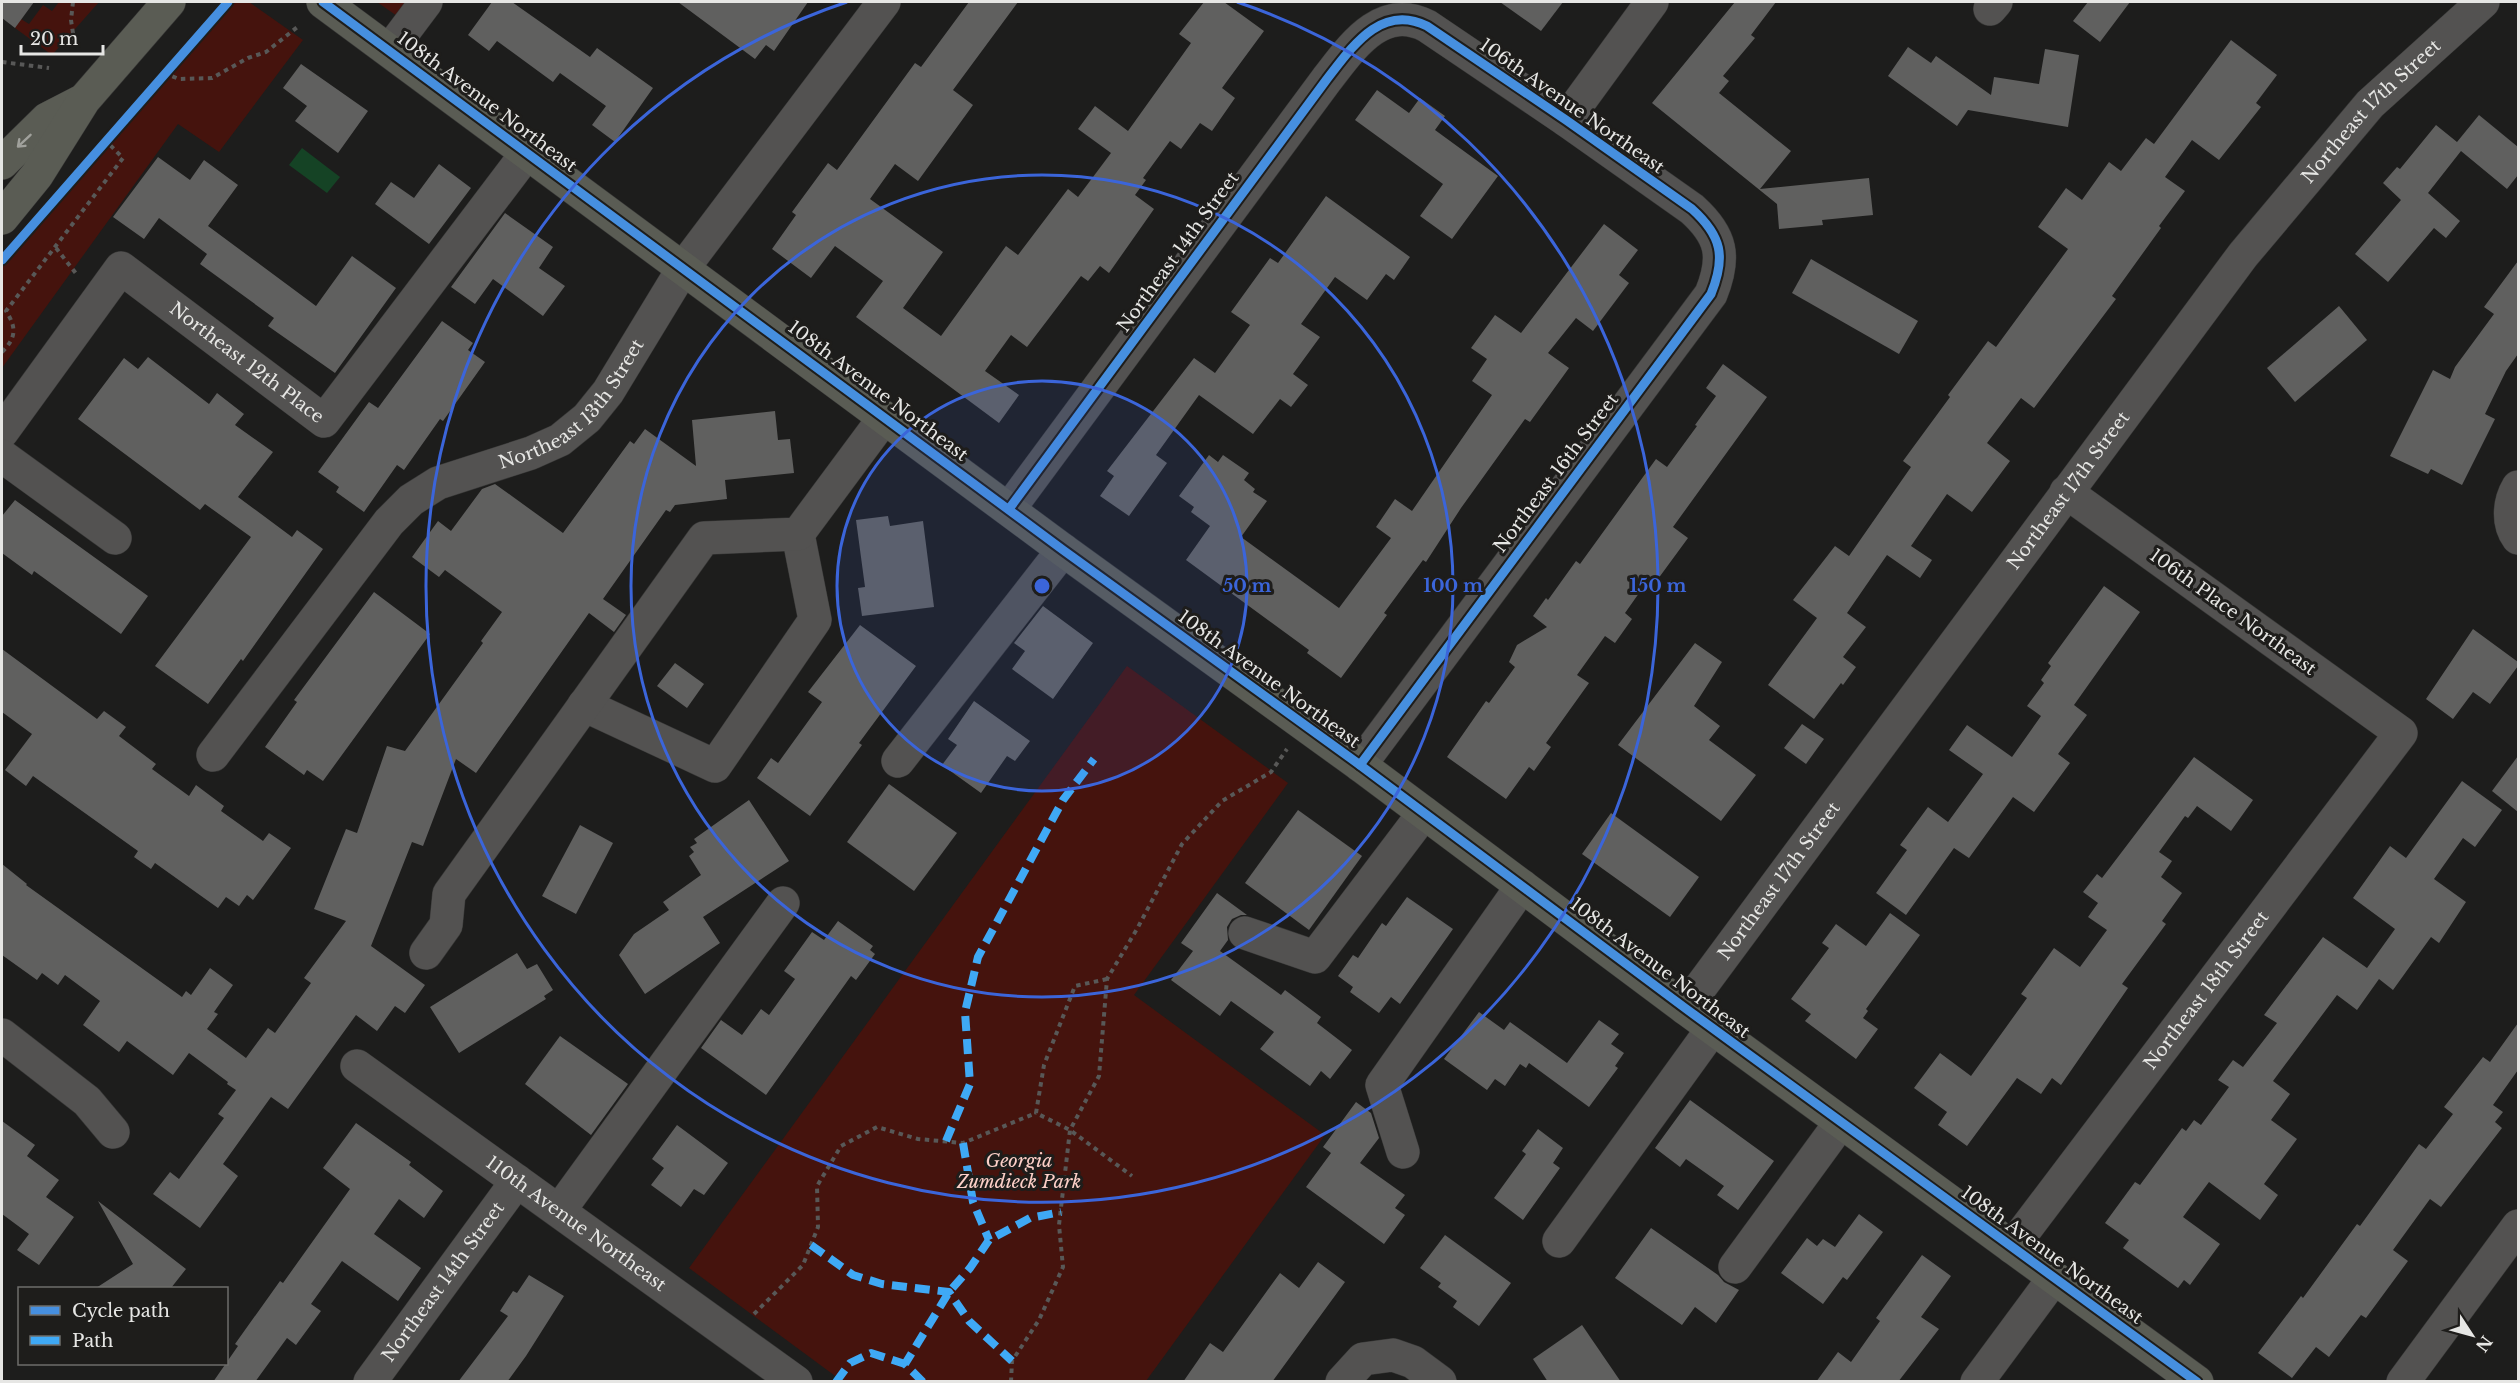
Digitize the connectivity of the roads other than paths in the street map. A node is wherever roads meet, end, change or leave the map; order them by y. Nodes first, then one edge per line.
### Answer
1 (169, 2) edge
2 (323, 2) edge
3 (426, 2) edge
4 (884, 2) edge
5 (1652, 2) edge
6 (2483, 2) edge
7 (1383, 23) joint
8 (390, 50) junction
9 (84, 99) junction
10 (1566, 120) junction
11 (527, 153) junction
12 (2, 163) edge
13 (2, 218) edge
14 (1720, 252) joint
15 (684, 267) junction
16 (884, 418) junction
17 (2, 432) edge
18 (2, 456) edge
19 (2518, 487) edge
20 (2066, 492) junction
21 (1009, 509) junction
22 (798, 534) junction
23 (115, 538) dead end
24 (2518, 538) edge
25 (1063, 550) junction
26 (584, 705) junction
27 (2401, 733) joint
28 (213, 755) dead end
29 (897, 761) dead end
30 (1360, 765) junction
31 (1424, 813) junction
32 (1522, 886) junction
33 (783, 903) dead end
34 (1245, 933) dead end
35 (426, 953) dead end
36 (1685, 1008) junction
37 (1713, 1028) junction
38 (2, 1035) edge
39 (357, 1066) dead end
40 (1841, 1122) junction
41 (113, 1132) dead end
42 (1403, 1152) dead end
43 (517, 1181) junction
44 (559, 1211) junction
45 (2518, 1226) edge
46 (1559, 1240) dead end
47 (2013, 1247) junction
48 (1735, 1267) dead end
49 (2054, 1278) junction
50 (1353, 1370) edge
51 (370, 1382) edge
52 (796, 1382) edge
53 (1440, 1382) edge
54 (1977, 1382) edge
55 (2197, 1382) edge
56 (2403, 1382) edge

1 - 9 main road
2 - 8 main road, 108th Avenue Northeast
3 - 8 street
4 - 15 street, Northeast 13th Street
5 - 10 street
6 - 20 street, Northeast 17th Street
7 - 10 street, 106th Avenue Northeast
7 - 21 street, Northeast 14th Street
8 - 11 main road, 108th Avenue Northeast
9 -> 12 main road
9 - 13 main road
10 - 14 street, 106th Avenue Northeast
11 - 15 main road, 108th Avenue Northeast
11 - 17 street, Northeast 12th Place
14 - 30 street, Northeast 16th Street
15 - 16 main road, 108th Avenue Northeast
15 - 28 street, Northeast 13th Street
16 - 21 main road, 108th Avenue Northeast
16 - 22 street
18 - 23 street
19 - 24 street
20 - 27 street, 106th Place Northeast
20 - 36 street, Northeast 17th Street
21 - 25 main road, 108th Avenue Northeast
22 - 26 street
22 - 26 street
25 - 29 street
25 - 30 main road, 108th Avenue Northeast
26 - 35 street
27 - 47 street, Northeast 18th Street
30 - 31 main road, 108th Avenue Northeast
31 - 32 main road, 108th Avenue Northeast
31 - 34 street
32 - 36 main road, 108th Avenue Northeast
32 - 42 street
33 - 44 street
36 - 37 main road, 108th Avenue Northeast
37 - 40 main road, 108th Avenue Northeast
37 - 46 street
38 - 41 street
39 - 43 street, 110th Avenue Northeast
40 - 47 main road, 108th Avenue Northeast
40 - 48 street
43 - 44 street, 110th Avenue Northeast
43 - 51 street, Northeast 14th Street
44 - 52 street, 110th Avenue Northeast
45 - 56 street
47 - 49 main road, 108th Avenue Northeast
49 - 54 street
49 - 55 main road, 108th Avenue Northeast
50 - 53 street

